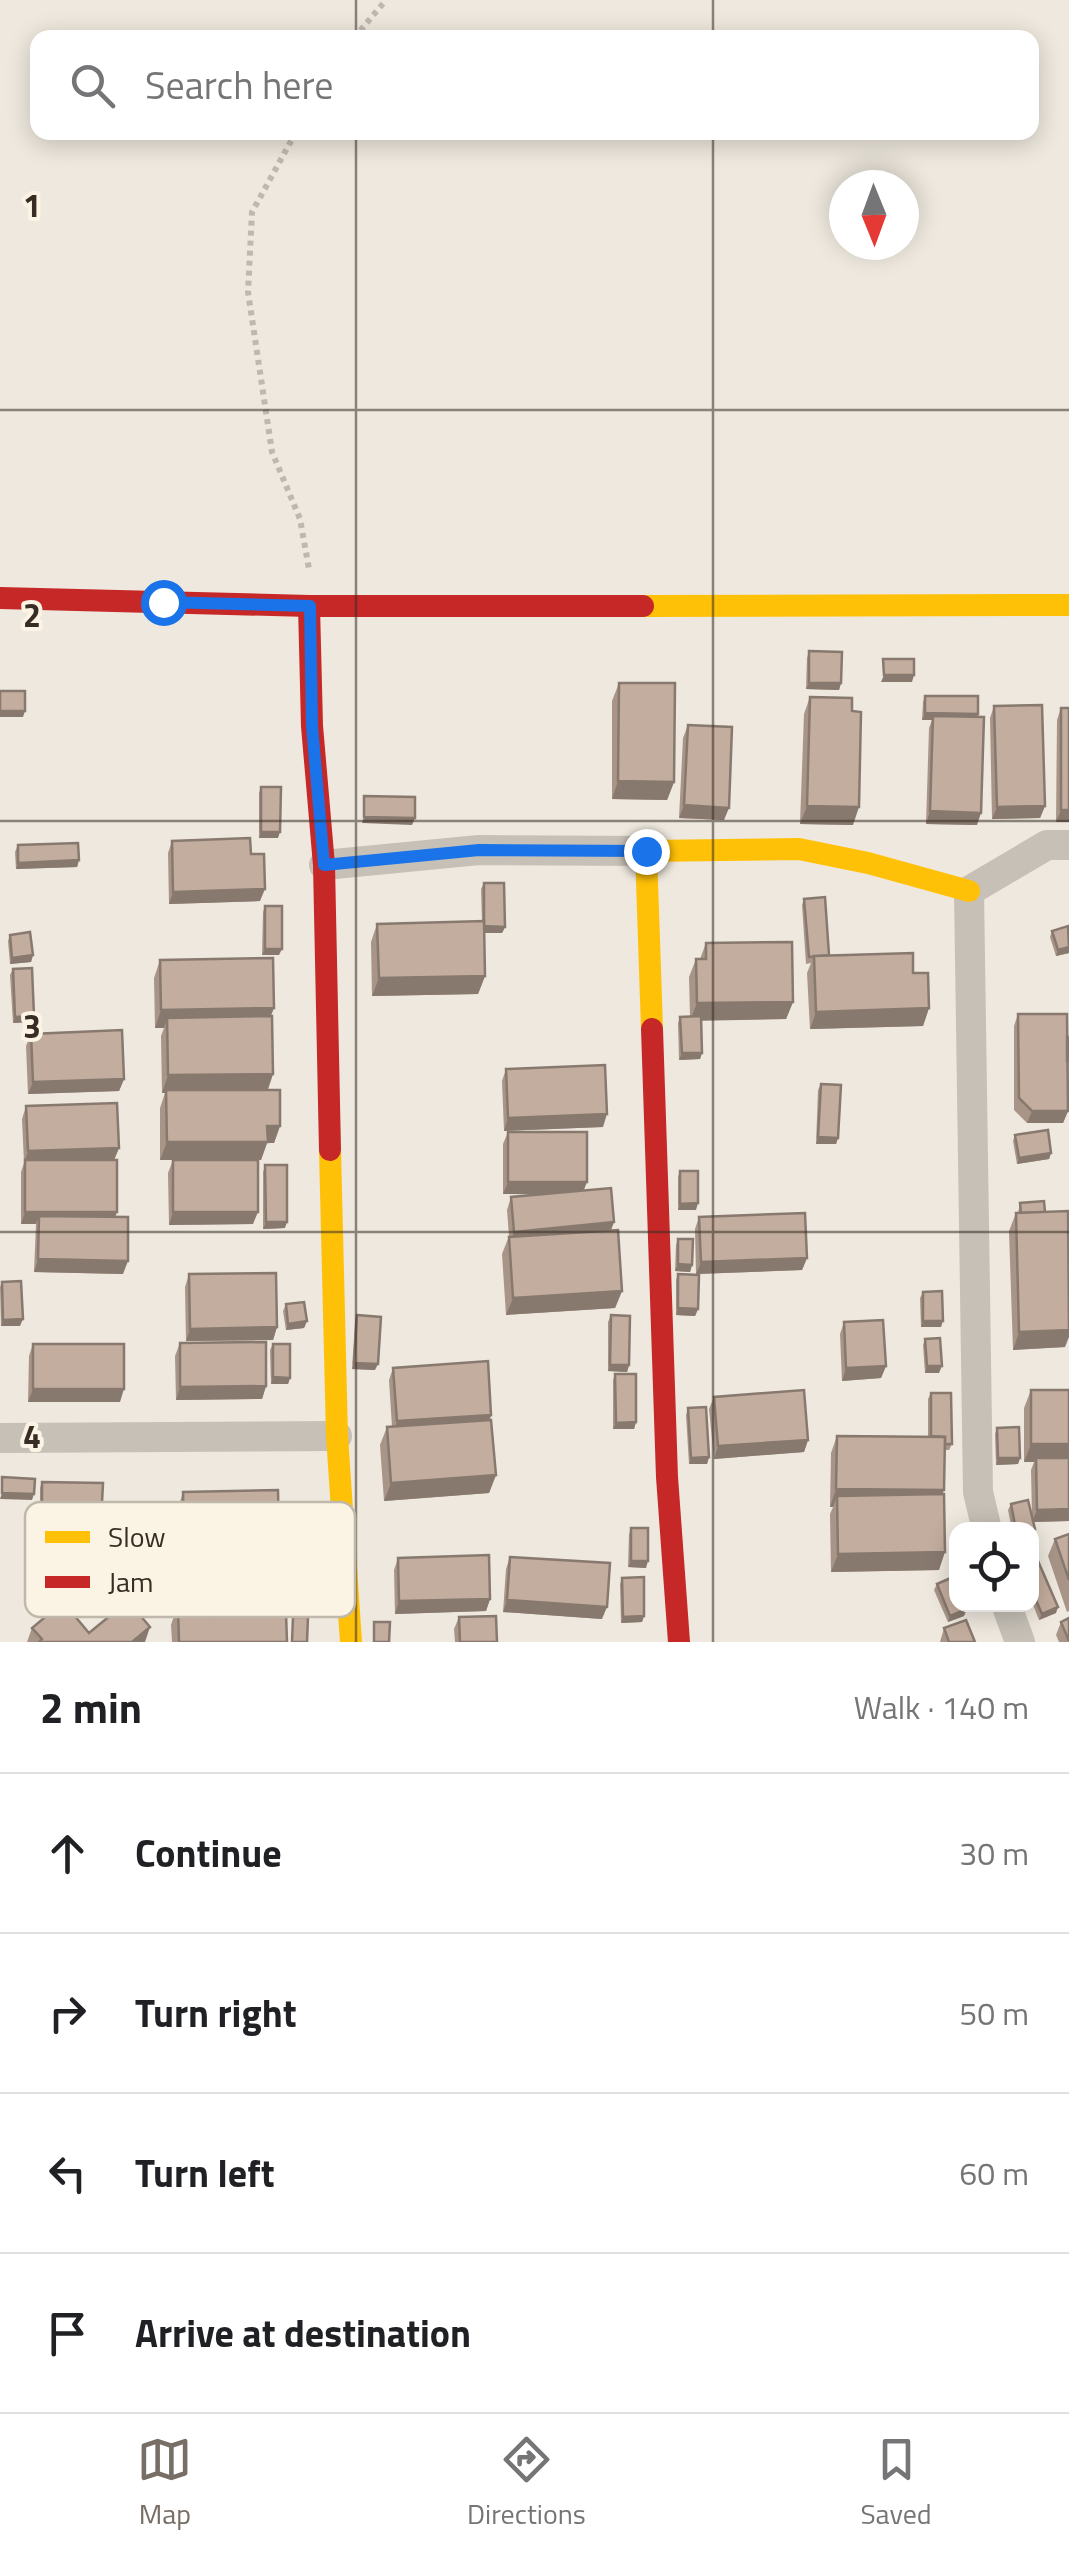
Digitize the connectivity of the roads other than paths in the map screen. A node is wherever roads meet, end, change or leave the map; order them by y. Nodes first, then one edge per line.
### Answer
1 (0, 598) edge
2 (1069, 604) edge
3 (310, 606) junction
4 (1069, 845) edge
5 (646, 851) junction
6 (324, 865) junction
7 (969, 891) junction
8 (336, 1436) junction
9 (0, 1438) edge
10 (341, 1502) edge
11 (985, 1522) edge
12 (1009, 1612) edge
13 (349, 1617) edge
14 (351, 1642) edge
15 (679, 1642) edge
16 (1020, 1642) edge

1 - 3 street
2 - 3 street
3 - 6 street
4 - 7 street
5 - 6 street
5 - 7 street
5 - 15 street
6 - 8 street
7 - 11 street
8 - 9 street
8 - 10 street
12 - 16 street
13 - 14 street

